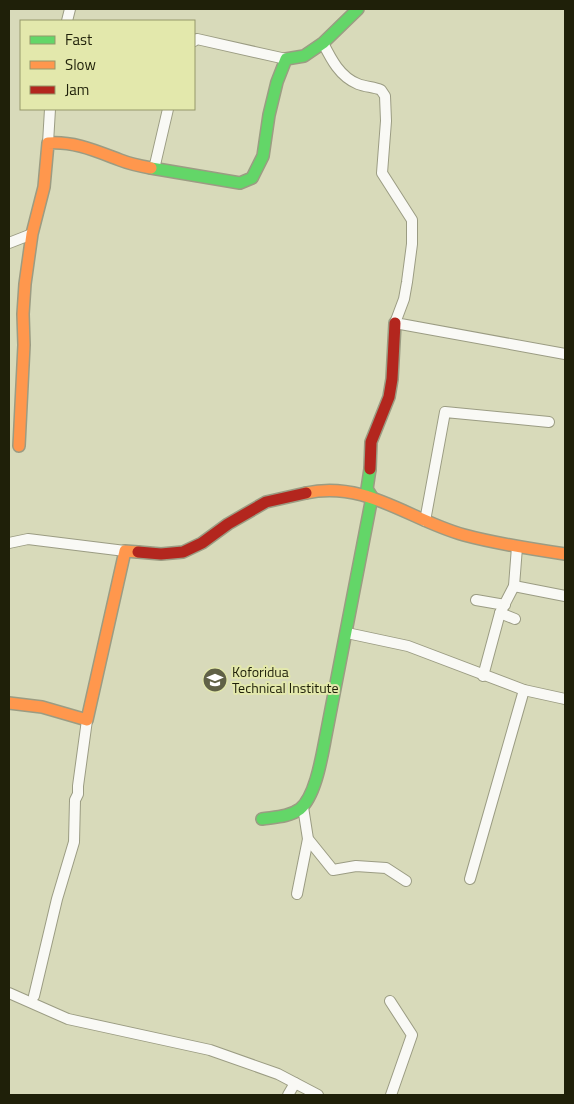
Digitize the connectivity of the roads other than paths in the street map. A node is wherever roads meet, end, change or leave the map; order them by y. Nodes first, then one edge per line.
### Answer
1 (358, 9) edge
2 (195, 40) edge
3 (323, 43) junction
4 (286, 59) junction
5 (50, 110) edge
6 (168, 110) edge
7 (48, 143) junction
8 (154, 169) junction
9 (32, 234) junction
10 (9, 243) edge
11 (395, 323) junction
12 (565, 354) edge
13 (549, 422) dead end
14 (19, 446) dead end
15 (372, 497) junction
16 (425, 521) junction
17 (9, 543) edge
18 (517, 547) junction
19 (124, 551) junction
20 (565, 554) edge
21 (514, 586) junction
22 (565, 596) edge
23 (476, 600) dead end
24 (502, 609) junction
25 (515, 619) dead end
26 (347, 633) junction
27 (484, 676) junction
28 (524, 690) junction
29 (565, 699) edge
30 (9, 703) edge
31 (87, 720) junction
32 (302, 807) junction
33 (262, 819) dead end
34 (308, 839) junction
35 (470, 879) dead end
36 (406, 881) dead end
37 (296, 894) dead end
38 (9, 993) edge
39 (34, 996) dead end
40 (390, 1001) dead end
41 (295, 1083) junction
42 (288, 1095) edge
43 (318, 1095) edge
44 (391, 1095) edge

1 - 3 street
2 - 4 street
3 - 4 street
3 - 11 street
4 - 8 street
5 - 7 street
6 - 8 street
7 - 8 street
7 - 9 street
9 - 10 street
9 - 14 street
11 - 12 street
11 - 15 street
13 - 16 street
15 - 16 street
15 - 19 street
15 - 26 street
16 - 18 street
17 - 19 street
18 - 20 street
18 - 21 street
19 - 31 street
21 - 22 street
21 - 24 street
23 - 24 street
24 - 25 street
24 - 27 street
26 - 27 street
26 - 32 street
27 - 28 street
28 - 29 street
28 - 35 street
30 - 31 street
31 - 39 street
32 - 33 street
32 - 34 street
34 - 36 street
34 - 37 street
38 - 41 street
40 - 44 street
41 - 42 street
41 - 43 street

